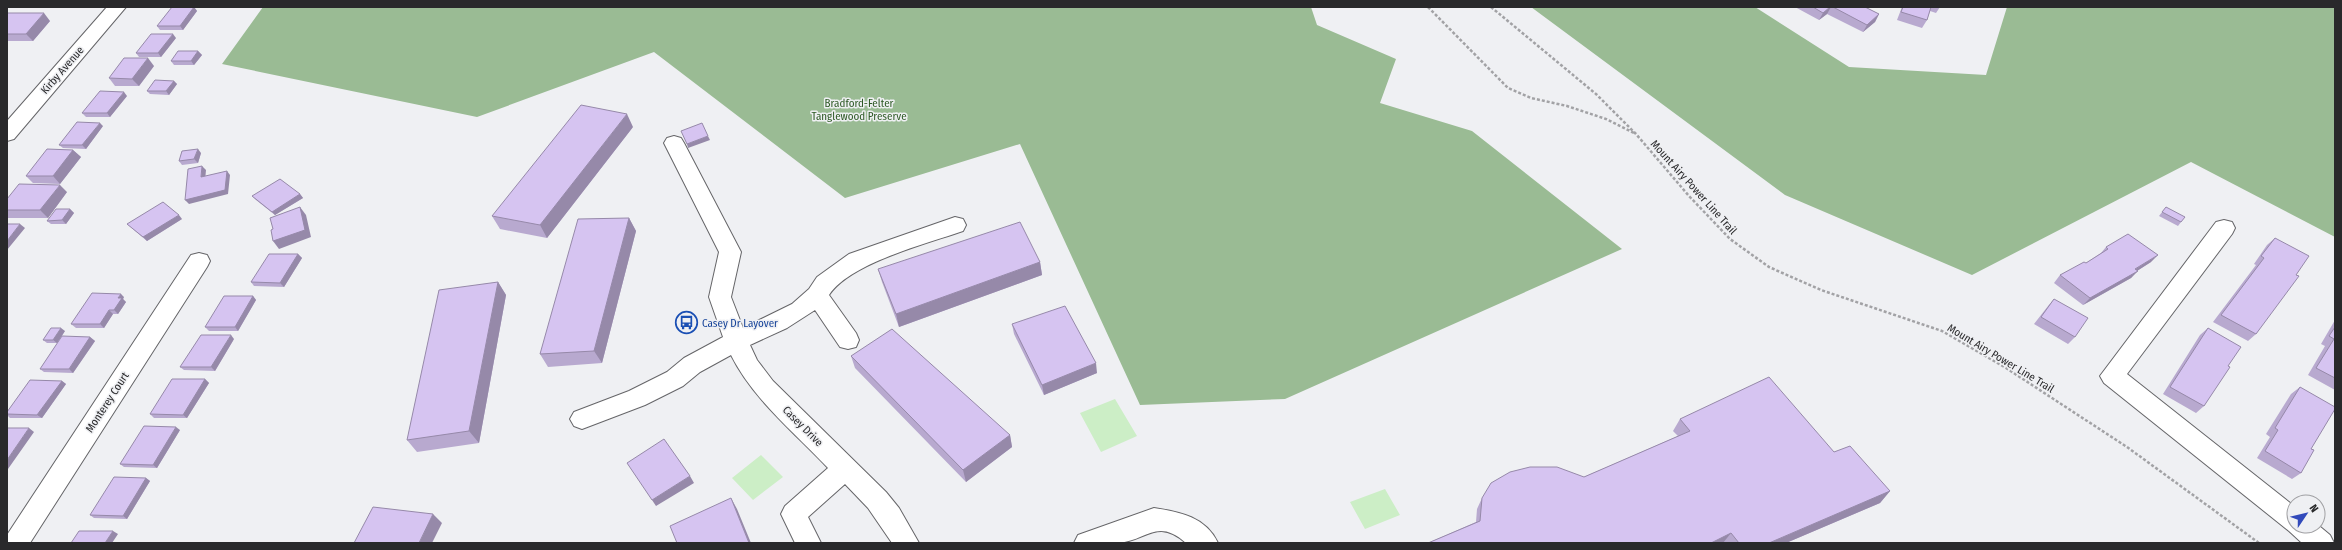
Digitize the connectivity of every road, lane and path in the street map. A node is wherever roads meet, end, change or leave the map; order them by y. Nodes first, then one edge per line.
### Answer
1 (116, 7) edge
2 (1428, 7) edge
3 (1491, 7) edge
4 (7, 134) edge
5 (1636, 134) junction
6 (674, 143) dead end
7 (955, 225) dead end
8 (2224, 228) dead end
9 (198, 261) dead end
10 (818, 295) junction
11 (848, 340) dead end
12 (736, 341) junction
13 (582, 418) dead end
14 (846, 468) junction
15 (2286, 515) edge
16 (2310, 534) edge
17 (2335, 540) edge
18 (16, 543) edge
19 (808, 543) edge
20 (906, 543) edge
21 (1087, 543) edge
22 (1205, 543) edge
23 (2259, 543) edge
24 (2321, 543) edge
25 (2333, 543) edge

1 - 4 street, Kirby Avenue
2 - 5 path, Mount Airy Power Line Trail
3 - 5 path, Mount Airy Power Line Trail
5 - 23 path, Mount Airy Power Line Trail
6 - 12 street, Casey Drive
7 - 10 street
8 - 15 street
9 - 18 street, Monterey Court
10 - 11 street
10 - 12 street
12 - 13 street
12 - 14 street, Casey Drive
14 - 19 street
14 - 20 street, Casey Drive
16 - 24 street
17 - 25 street
21 - 22 street

